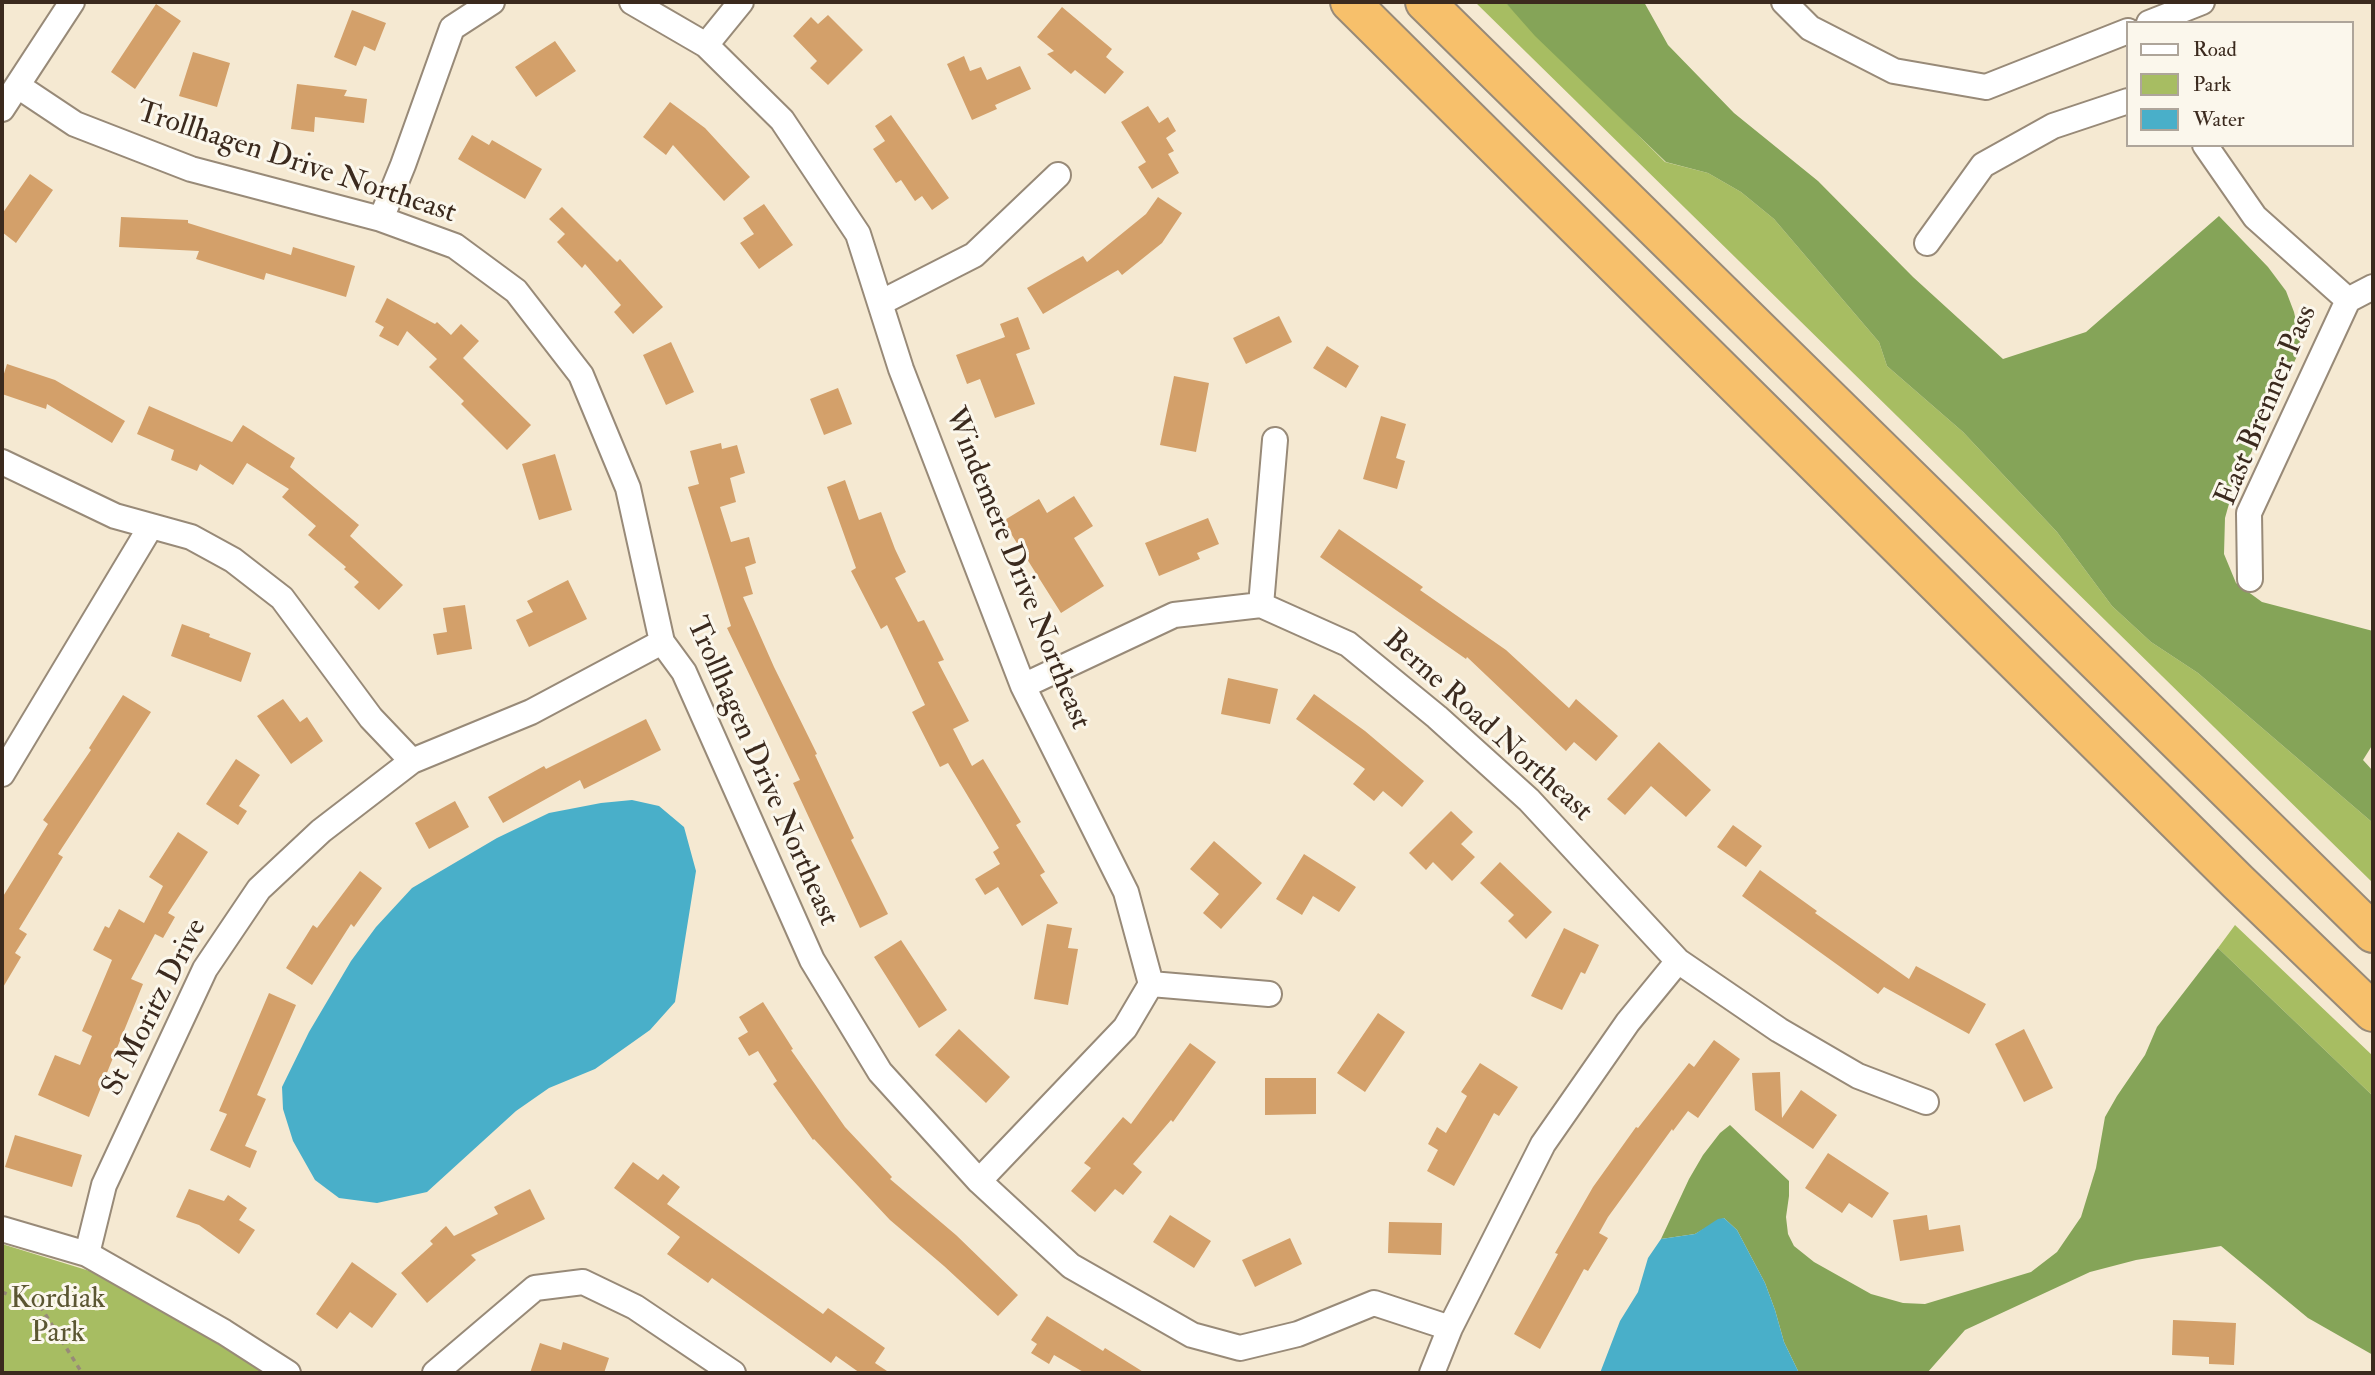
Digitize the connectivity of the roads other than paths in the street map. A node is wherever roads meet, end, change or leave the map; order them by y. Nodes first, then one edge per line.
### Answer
1 (72, 2) edge
2 (492, 2) edge
3 (632, 2) edge
4 (741, 2) edge
5 (1350, 2) edge
6 (1425, 2) edge
7 (1784, 2) edge
8 (2202, 2) edge
9 (2178, 17) edge
10 (2159, 21) edge
11 (2126, 32) edge
12 (706, 45) junction
13 (18, 86) junction
14 (2126, 102) edge
15 (2, 109) edge
16 (2206, 147) edge
17 (1058, 175) dead end
18 (381, 219) junction
19 (1927, 243) dead end
20 (2373, 287) edge
21 (2348, 300) junction
22 (880, 303) junction
23 (1275, 440) dead end
24 (2, 462) edge
25 (151, 526) junction
26 (2250, 579) dead end
27 (1261, 605) junction
28 (663, 642) junction
29 (1023, 686) junction
30 (412, 761) junction
31 (2, 774) edge
32 (2373, 933) edge
33 (1678, 961) junction
34 (1151, 984) junction
35 (1269, 994) dead end
36 (2373, 1012) edge
37 (1926, 1102) dead end
38 (979, 1181) junction
39 (2, 1229) edge
40 (88, 1254) junction
41 (1450, 1328) junction
42 (288, 1373) edge
43 (435, 1373) edge
44 (733, 1373) edge
45 (1432, 1373) edge

1 - 13 street
2 - 18 street
3 - 12 street, Windemere Drive Northeast
4 - 12 street
5 - 36 highway
6 - 32 highway
7 - 11 street
8 - 9 street
9 - 10 street
12 - 22 street, Windemere Drive Northeast
13 - 15 street
13 - 18 street, Trollhagen Drive Northeast
14 - 19 street
16 - 21 street
17 - 22 street
18 - 28 street, Trollhagen Drive Northeast
20 - 21 street
21 - 26 street, East Brenner Pass
22 - 29 street, Windemere Drive Northeast
23 - 27 street
24 - 25 street
25 - 30 street
25 - 31 street
27 - 29 street
27 - 33 street, Berne Road Northeast
28 - 30 street, St Moritz Drive
28 - 38 street, Trollhagen Drive Northeast
29 - 34 street, Windemere Drive Northeast
30 - 40 street, St Moritz Drive
33 - 37 street, Berne Road Northeast
33 - 41 street
34 - 35 street
34 - 38 street
38 - 41 street, Trollhagen Drive Northeast
39 - 40 street
40 - 42 street
41 - 45 street
43 - 44 street

